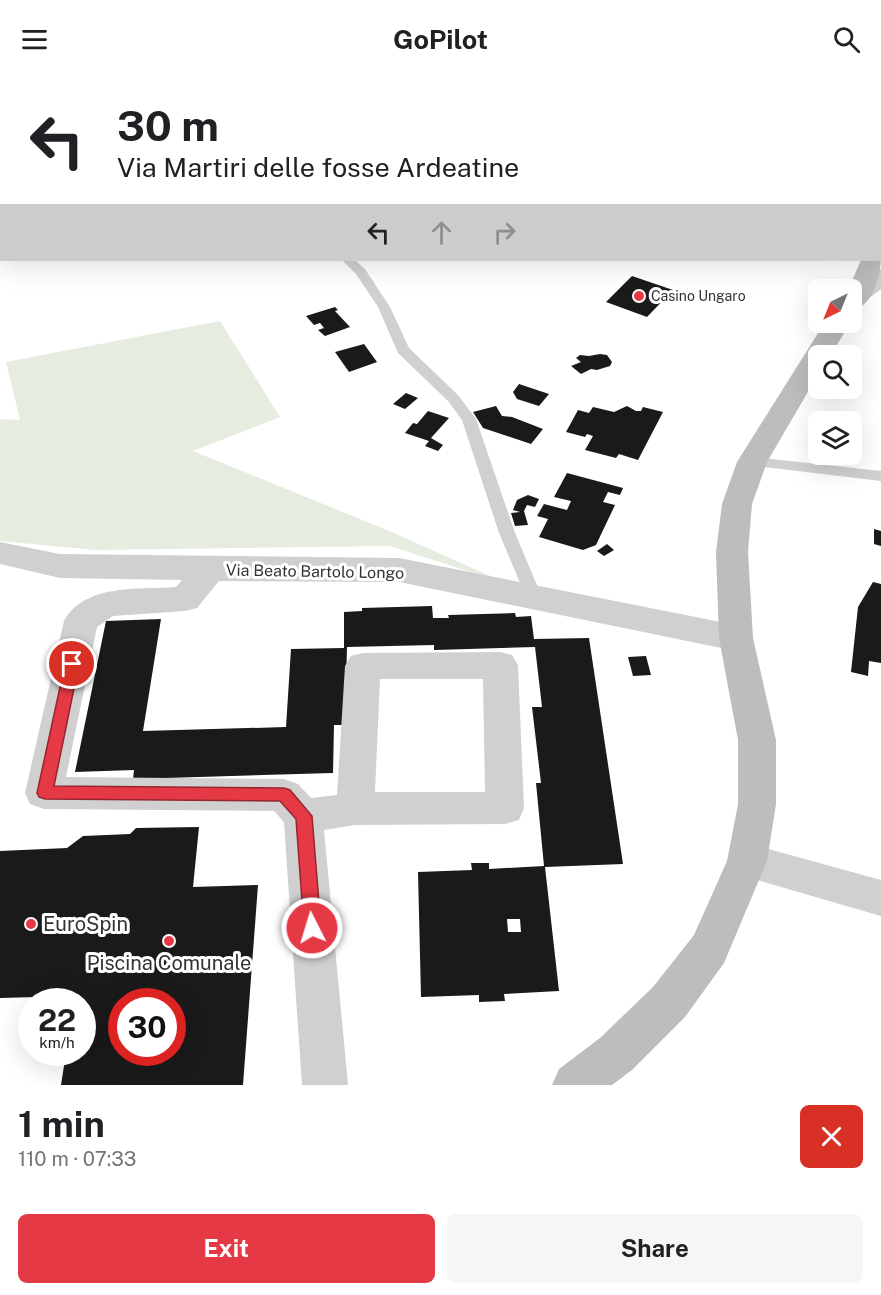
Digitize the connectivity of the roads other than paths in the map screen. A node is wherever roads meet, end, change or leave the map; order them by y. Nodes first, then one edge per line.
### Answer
1 (349, 261) edge
2 (873, 261) edge
3 (881, 277) edge
4 (862, 285) edge
5 (862, 293) edge
6 (831, 333) edge
7 (752, 462) junction
8 (881, 476) edge
9 (0, 553) edge
10 (210, 569) junction
11 (534, 597) junction
12 (736, 638) junction
13 (355, 809) junction
14 (303, 816) junction
15 (747, 861) junction
16 (881, 898) edge
17 (325, 1085) edge
18 (575, 1085) edge

1 - 11 lane
2 - 4 main road
3 - 5 street
6 - 7 main road
7 - 8 lane
7 - 12 main road
9 - 10 street
10 - 11 street, Via Beato Bartolo Longo
10 - 14 street, Via Beato Bartolo Longo
11 - 12 street, Via Beato Bartolo Longo
12 - 15 main road
13 - 13 street
13 - 14 street
14 - 17 street
15 - 16 street
15 - 18 main road

